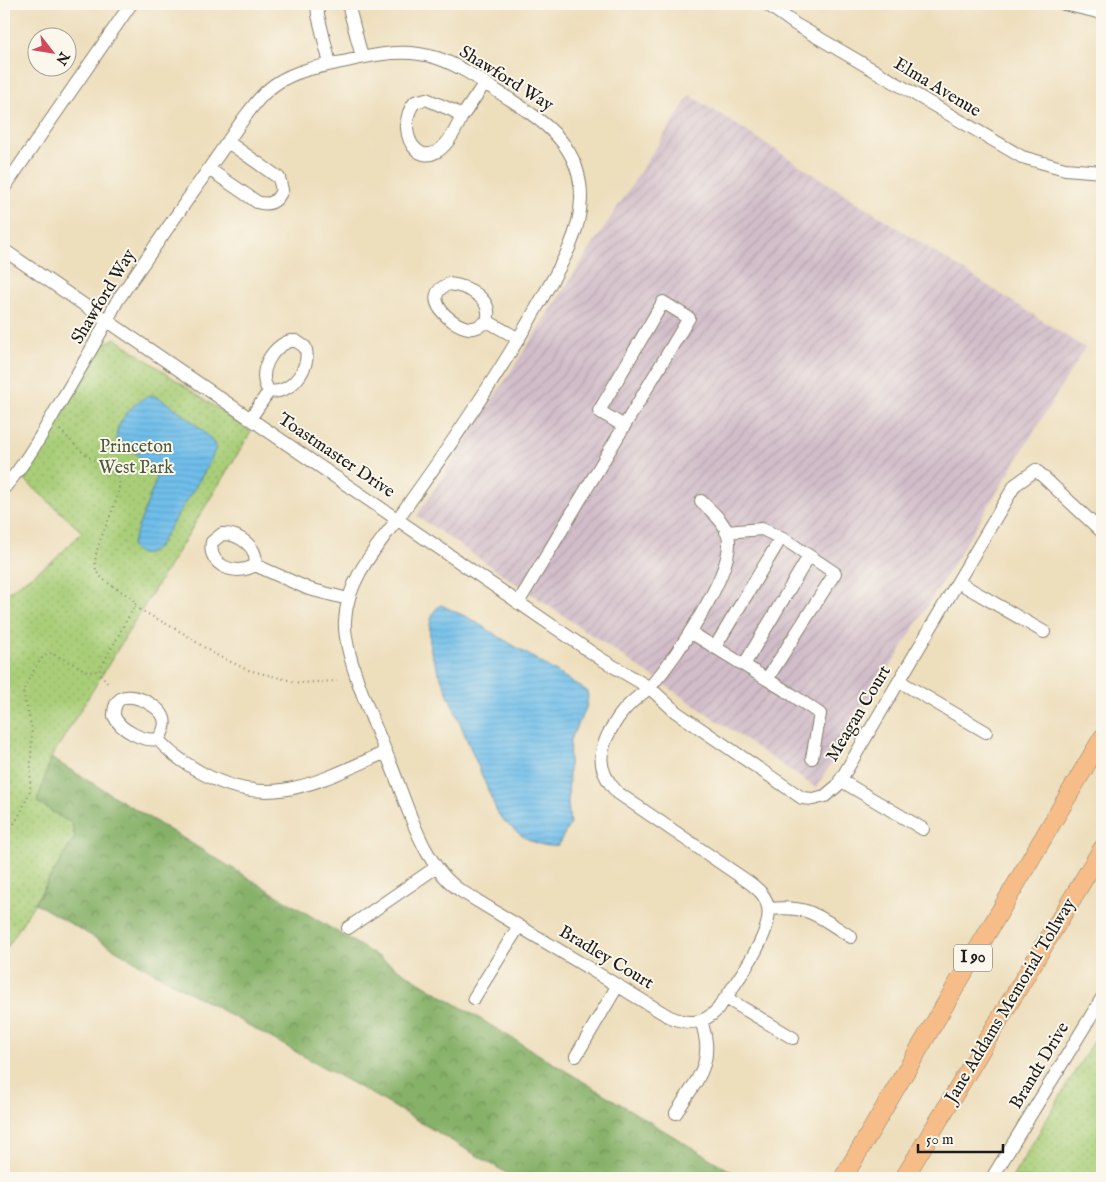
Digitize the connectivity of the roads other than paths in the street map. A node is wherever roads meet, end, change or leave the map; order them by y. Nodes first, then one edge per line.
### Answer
1 (131, 4) edge
2 (318, 4) edge
3 (348, 4) edge
4 (767, 4) edge
5 (1064, 4) edge
6 (1102, 13) edge
7 (362, 56) junction
8 (330, 64) junction
9 (484, 84) junction
10 (461, 118) junction
11 (228, 142) junction
12 (209, 169) junction
13 (1102, 172) edge
14 (4, 188) edge
15 (4, 250) edge
16 (487, 321) dead end
17 (108, 322) junction
18 (519, 339) junction
19 (269, 391) dead end
20 (250, 419) junction
21 (624, 426) junction
22 (4, 488) edge
23 (702, 501) dead end
24 (397, 519) junction
25 (726, 532) junction
26 (1102, 532) edge
27 (781, 538) junction
28 (809, 556) junction
29 (254, 565) dead end
30 (958, 582) junction
31 (348, 599) junction
32 (518, 603) junction
33 (690, 632) junction
34 (1044, 632) dead end
35 (715, 647) junction
36 (744, 665) junction
37 (767, 679) junction
38 (899, 681) junction
39 (650, 688) junction
40 (986, 732) dead end
41 (1102, 738) edge
42 (158, 739) dead end
43 (386, 752) junction
44 (812, 758) dead end
45 (840, 780) junction
46 (924, 829) dead end
47 (1102, 849) edge
48 (435, 868) junction
49 (769, 909) junction
50 (519, 926) junction
51 (348, 928) dead end
52 (851, 937) dead end
53 (618, 985) junction
54 (474, 998) dead end
55 (726, 998) junction
56 (1102, 998) edge
57 (702, 1021) junction
58 (793, 1038) dead end
59 (576, 1056) dead end
60 (676, 1113) dead end
61 (843, 1178) edge
62 (904, 1178) edge
63 (992, 1178) edge

1 - 14 street
2 - 8 street
3 - 7 street
4 - 13 street, Elma Avenue
5 - 6 street
7 - 8 street, Shawford Way
7 - 9 street, Shawford Way
8 - 11 street, Shawford Way
9 - 10 street
9 - 18 street, Shawford Way
10 - 10 street
11 - 12 street, Shawford Way
11 - 12 street
12 - 17 street, Shawford Way
15 - 17 street, Toastmaster Drive
16 - 18 street
17 - 20 street, Toastmaster Drive
17 - 22 street, Shawford Way
18 - 24 street, Shawford Way
19 - 20 street
20 - 24 street, Toastmaster Drive
21 - 21 street
21 - 32 street
23 - 25 street
24 - 31 street, Bradley Court
24 - 32 street, Toastmaster Drive
25 - 27 street
25 - 33 street
26 - 30 street, Meagan Court
27 - 28 street
27 - 35 street
28 - 36 street
28 - 37 street
29 - 31 street
30 - 34 street
30 - 38 street, Meagan Court
31 - 43 street, Bradley Court
32 - 39 street, Toastmaster Drive
33 - 35 street
33 - 39 street
35 - 36 street
36 - 37 street
37 - 44 street
38 - 40 street
38 - 45 street, Meagan Court
39 - 45 street, Meagan Court
39 - 49 street
41 - 61 highway, I 90
42 - 43 street
43 - 48 street, Bradley Court
45 - 46 street
47 - 62 highway, Jane Addams Memorial Tollway
48 - 50 street, Bradley Court
48 - 51 street
49 - 52 street
49 - 55 street
50 - 53 street, Bradley Court
50 - 54 street
53 - 57 street, Bradley Court
53 - 59 street
55 - 57 street
55 - 58 street
56 - 63 street, Brandt Drive
57 - 60 street

